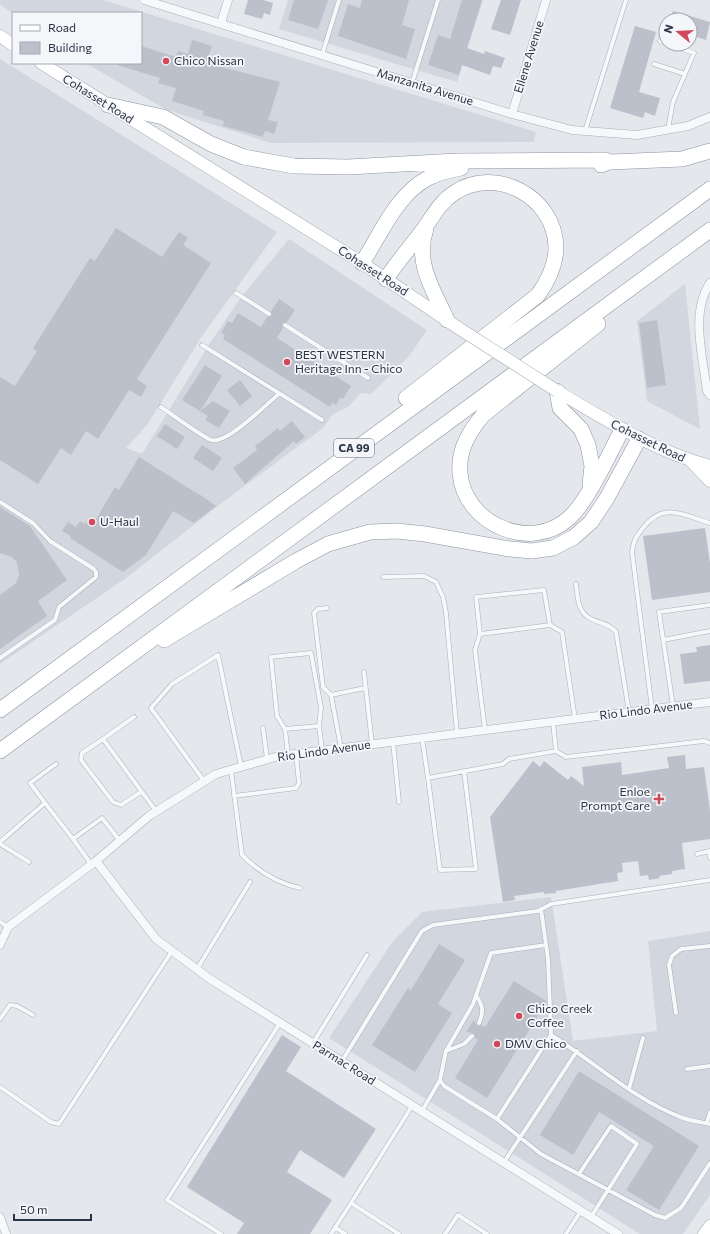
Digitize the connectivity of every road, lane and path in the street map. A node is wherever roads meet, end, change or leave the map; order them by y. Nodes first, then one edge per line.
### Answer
1 (144, 0) edge
2 (228, 0) edge
3 (339, 0) edge
4 (438, 0) edge
5 (546, 0) edge
6 (626, 0) edge
7 (153, 1) edge
8 (221, 23) junction
9 (0, 36) edge
10 (12, 44) edge
11 (691, 52) edge
12 (322, 55) junction
13 (43, 64) edge
14 (654, 64) dead end
15 (685, 74) junction
16 (412, 83) junction
17 (108, 105) junction
18 (512, 114) junction
19 (710, 117) edge
20 (668, 130) junction
21 (584, 131) junction
22 (710, 151) edge
23 (610, 162) junction
24 (710, 189) edge
25 (428, 223) junction
26 (710, 230) edge
27 (362, 263) junction
28 (386, 279) junction
29 (710, 282) edge
30 (632, 288) junction
31 (236, 293) dead end
32 (707, 293) edge
33 (269, 314) dead end
34 (447, 320) junction
35 (285, 325) dead end
36 (202, 345) dead end
37 (708, 372) edge
38 (368, 378) dead end
39 (557, 391) junction
40 (279, 394) junction
41 (710, 395) edge
42 (161, 407) dead end
43 (322, 420) dead end
44 (622, 430) junction
45 (639, 439) junction
46 (338, 460) junction
47 (690, 460) junction
48 (710, 466) edge
49 (710, 481) edge
50 (590, 489) junction
51 (0, 502) edge
52 (710, 523) edge
53 (383, 577) dead end
54 (576, 584) dead end
55 (710, 605) edge
56 (327, 608) dead end
57 (550, 625) junction
58 (710, 630) edge
59 (480, 634) junction
60 (663, 640) junction
61 (147, 642) junction
62 (0, 658) edge
63 (364, 672) dead end
64 (322, 676) junction
65 (315, 678) junction
66 (365, 688) junction
67 (331, 695) junction
68 (710, 702) edge
69 (673, 706) junction
70 (652, 709) junction
71 (0, 710) edge
72 (629, 712) junction
73 (134, 717) dead end
74 (575, 719) junction
75 (553, 722) junction
76 (320, 726) junction
77 (263, 728) dead end
78 (285, 729) junction
79 (485, 730) junction
80 (457, 734) junction
81 (422, 738) junction
82 (103, 739) junction
83 (393, 742) junction
84 (710, 743) edge
85 (372, 744) junction
86 (341, 748) junction
87 (0, 750) edge
88 (322, 751) junction
89 (556, 751) junction
90 (296, 754) junction
91 (288, 755) junction
92 (267, 760) junction
93 (56, 764) dead end
94 (241, 767) junction
95 (231, 770) junction
96 (464, 771) junction
97 (428, 778) junction
98 (204, 781) junction
99 (141, 792) junction
100 (234, 796) junction
101 (399, 802) dead end
102 (45, 803) junction
103 (156, 811) junction
104 (73, 839) junction
105 (120, 841) junction
106 (0, 843) edge
107 (710, 851) edge
108 (696, 854) dead end
109 (710, 858) edge
110 (29, 862) dead end
111 (94, 863) junction
112 (710, 880) edge
113 (250, 882) dead end
114 (300, 888) dead end
115 (542, 909) junction
116 (0, 922) edge
117 (8, 927) junction
118 (0, 944) edge
119 (546, 945) junction
120 (710, 946) edge
121 (172, 951) junction
122 (367, 955) dead end
123 (196, 969) junction
124 (476, 995) junction
125 (676, 1013) dead end
126 (33, 1015) dead end
127 (0, 1019) edge
128 (280, 1023) junction
129 (479, 1023) dead end
130 (472, 1036) dead end
131 (551, 1036) junction
132 (643, 1038) dead end
133 (313, 1044) junction
134 (577, 1051) junction
135 (446, 1052) junction
136 (342, 1062) junction
137 (710, 1066) edge
138 (687, 1069) dead end
139 (440, 1080) junction
140 (0, 1087) edge
141 (629, 1090) junction
142 (412, 1106) junction
143 (422, 1111) junction
144 (710, 1112) edge
145 (497, 1119) junction
146 (708, 1123) edge
147 (521, 1138) junction
148 (504, 1163) junction
149 (710, 1163) edge
150 (579, 1174) junction
151 (608, 1190) junction
152 (351, 1203) junction
153 (581, 1211) junction
154 (0, 1216) edge
155 (591, 1217) junction
156 (710, 1226) edge
157 (335, 1227) junction
158 (3, 1230) edge
159 (220, 1234) edge
160 (331, 1234) edge
161 (346, 1234) edge
162 (400, 1234) edge
163 (446, 1234) edge
164 (487, 1234) edge
165 (566, 1234) edge
166 (618, 1234) edge
167 (704, 1234) edge

1 - 7 street, Manzanita Avenue
2 - 8 street
3 - 12 lane
4 - 16 lane
5 - 18 street, Ellene Avenue
6 - 21 lane
7 - 8 street, Manzanita Avenue
8 - 12 street, Manzanita Avenue
9 - 10 main road
11 - 15 lane
12 - 16 street, Manzanita Avenue
13 - 17 main road, Cohasset Road
14 - 15 lane
15 - 20 lane
16 - 18 street, Manzanita Avenue
17 - 23 highway
17 - 27 main road, Cohasset Road
18 - 21 street, Manzanita Avenue
19 - 20 street, Manzanita Avenue
20 - 21 street, Manzanita Avenue
22 - 23 highway
23 - 27 highway
24 - 46 highway, CA 99
25 - 28 highway
25 - 34 highway
25 - 46 highway
26 - 30 highway, CA 99
27 - 28 main road, Cohasset Road
28 - 34 main road, Cohasset Road
29 - 32 street
30 - 50 highway
30 - 61 highway, CA 99
31 - 33 lane
32 - 37 street
34 - 39 main road, Cohasset Road, bridge
35 - 38 lane
36 - 40 lane
37 - 41 street
39 - 44 main road, Cohasset Road
39 - 50 highway
40 - 42 lane
40 - 43 lane
44 - 45 main road, Cohasset Road
44 - 50 highway
45 - 47 main road, Cohasset Road
45 - 61 highway
46 - 71 highway, CA 99
47 - 48 main road, Cohasset Road
47 - 49 main road
51 - 62 lane
52 - 70 lane
53 - 80 lane
54 - 72 lane
55 - 60 lane
56 - 64 lane
57 - 59 lane
57 - 59 lane
57 - 74 lane
58 - 60 lane
59 - 79 lane
60 - 69 lane
61 - 87 highway, CA 99
63 - 66 lane
64 - 65 lane
64 - 67 lane
65 - 76 lane
65 - 78 lane
66 - 67 lane
66 - 85 lane
67 - 86 lane
68 - 69 street, Rio Lindo Avenue
69 - 70 street, Rio Lindo Avenue
70 - 72 street, Rio Lindo Avenue
72 - 74 street, Rio Lindo Avenue
73 - 82 lane
74 - 75 street, Rio Lindo Avenue
75 - 79 street, Rio Lindo Avenue
75 - 89 lane
76 - 78 lane
76 - 88 lane
77 - 92 lane
78 - 91 lane
79 - 80 street, Rio Lindo Avenue
80 - 81 street, Rio Lindo Avenue
81 - 83 street, Rio Lindo Avenue
81 - 97 lane
82 - 99 lane
82 - 99 lane
83 - 85 street, Rio Lindo Avenue
83 - 101 lane
84 - 89 lane
85 - 86 street, Rio Lindo Avenue
86 - 88 street, Rio Lindo Avenue
88 - 90 street, Rio Lindo Avenue
89 - 96 lane
90 - 91 street, Rio Lindo Avenue
90 - 100 lane
91 - 92 street, Rio Lindo Avenue
92 - 94 street, Rio Lindo Avenue
93 - 102 lane
94 - 95 street, Rio Lindo Avenue
94 - 98 lane
95 - 98 street, Rio Lindo Avenue
95 - 100 lane
96 - 97 lane
96 - 97 lane
98 - 103 street, Rio Lindo Avenue
99 - 103 lane
100 - 114 lane
102 - 104 lane
102 - 106 lane
103 - 105 street, Rio Lindo Avenue
104 - 105 lane
104 - 111 lane
105 - 111 street, Rio Lindo Avenue
106 - 110 lane
107 - 108 lane
107 - 109 lane
111 - 117 street, Rio Lindo Avenue
111 - 121 street, Parmac Road
112 - 115 lane
113 - 123 lane
115 - 119 lane
115 - 136 lane
116 - 117 lane
117 - 118 street, Rio Lindo Avenue
119 - 124 lane
119 - 131 lane
120 - 125 lane
121 - 123 street, Parmac Road
121 - 140 lane
122 - 133 lane
123 - 128 street, Parmac Road
124 - 129 lane
124 - 135 lane
126 - 127 lane
128 - 133 street, Parmac Road
128 - 159 lane
130 - 135 lane
131 - 134 lane
131 - 145 lane
132 - 141 lane
133 - 136 street, Parmac Road
134 - 141 lane
134 - 147 lane
135 - 139 lane
136 - 142 street, Parmac Road
137 - 138 lane
139 - 143 lane
139 - 145 lane
141 - 146 lane
142 - 143 street, Parmac Road
142 - 152 lane
143 - 148 street, Parmac Road
144 - 146 lane
145 - 147 lane
147 - 148 lane
147 - 150 lane
148 - 153 street, Parmac Road
149 - 151 lane
150 - 151 lane
150 - 151 lane
151 - 155 lane
152 - 157 lane
152 - 162 lane
153 - 155 street, Parmac Road
153 - 165 lane
154 - 158 street
155 - 166 street, Parmac Road
156 - 167 main road
157 - 160 lane
157 - 161 lane
163 - 164 lane

